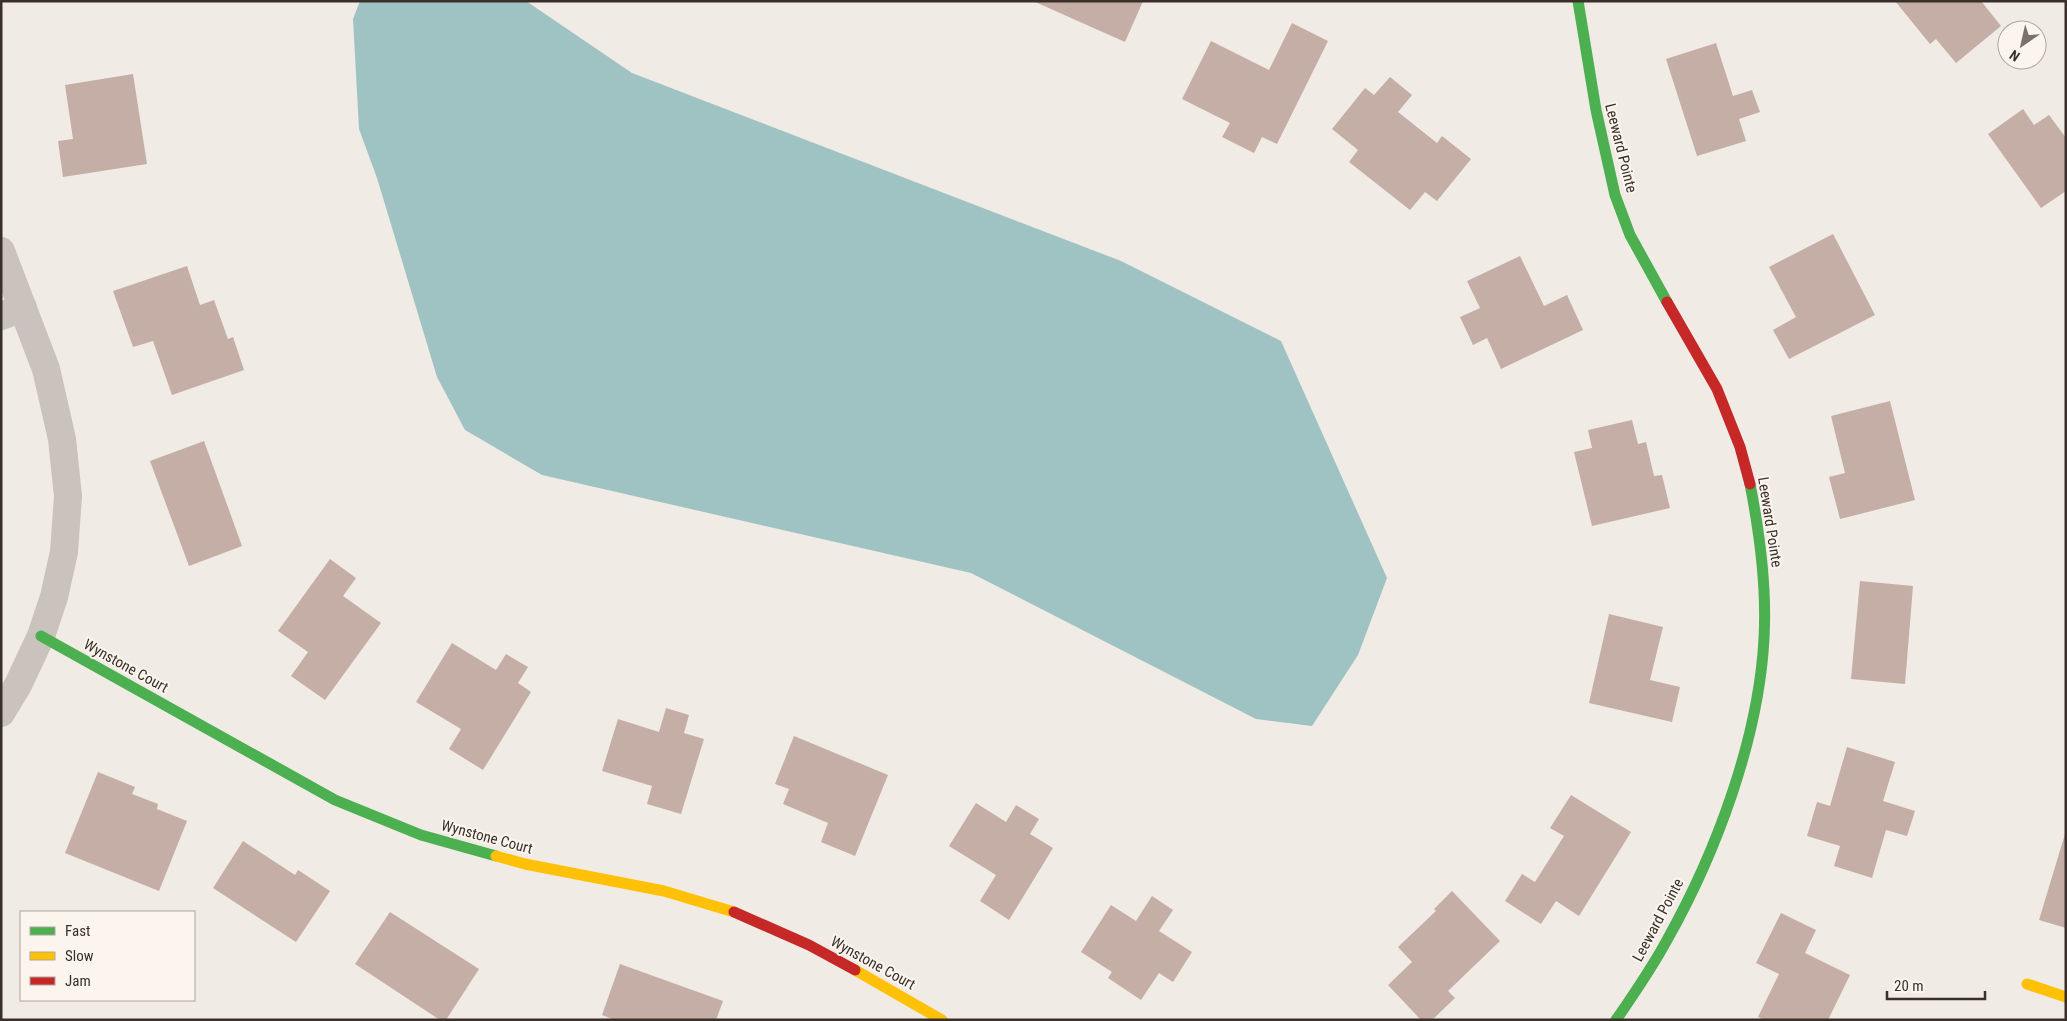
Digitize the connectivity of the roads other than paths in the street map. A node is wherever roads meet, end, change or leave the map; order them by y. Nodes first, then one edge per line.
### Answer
1 (1578, 1) edge
2 (1, 251) edge
3 (12, 312) edge
4 (41, 636) junction
5 (1, 713) edge
6 (2027, 984) dead end
7 (2066, 996) edge
8 (942, 1020) edge
9 (1616, 1020) edge

1 - 9 street, Leeward Pointe
2 - 3 street
3 - 4 street
4 - 5 street
4 - 8 street, Wynstone Court
6 - 7 street

